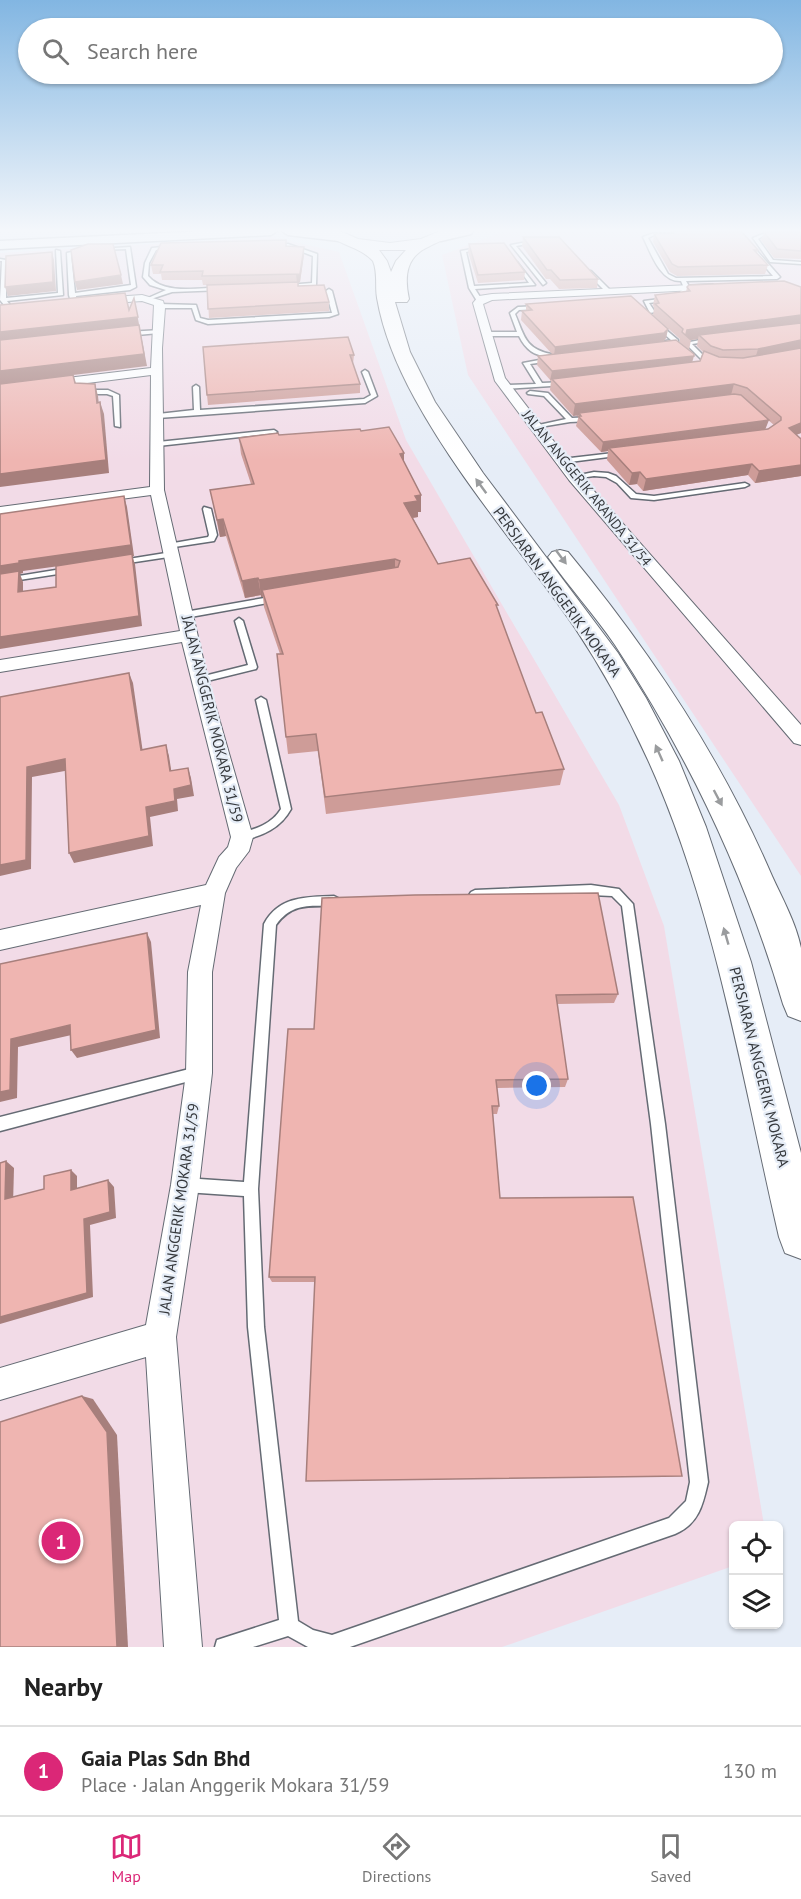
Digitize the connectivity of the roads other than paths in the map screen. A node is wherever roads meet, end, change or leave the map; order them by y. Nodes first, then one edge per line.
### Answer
1 (160, 308) edge
2 (195, 308) edge
3 (333, 308) edge
4 (388, 308) edge
5 (404, 308) edge
6 (481, 308) edge
7 (530, 308) edge
8 (650, 308) edge
9 (643, 312) edge
10 (652, 312) edge
11 (159, 331) junction
12 (486, 334) junction
13 (522, 334) junction
14 (114, 336) edge
15 (722, 339) edge
16 (683, 351) edge
17 (690, 357) edge
18 (697, 363) edge
19 (726, 365) edge
20 (156, 371) junction
21 (364, 372) dead end
22 (80, 380) junction
23 (572, 383) edge
24 (540, 385) junction
25 (196, 387) dead end
26 (0, 390) edge
27 (508, 391) junction
28 (197, 412) junction
29 (158, 416) junction
30 (603, 417) edge
31 (570, 420) junction
32 (118, 426) dead end
33 (536, 427) junction
34 (274, 432) edge
35 (158, 444) junction
36 (635, 452) edge
37 (562, 461) junction
38 (574, 477) junction
39 (745, 485) dead end
40 (157, 490) junction
41 (207, 509) dead end
42 (0, 511) edge
43 (171, 550) junction
44 (115, 563) edge
45 (80, 568) edge
46 (0, 581) edge
47 (290, 596) edge
48 (239, 621) dead end
49 (186, 625) junction
50 (0, 666) edge
51 (199, 680) junction
52 (261, 700) dead end
53 (801, 738) edge
54 (242, 837) junction
55 (214, 893) junction
56 (460, 895) edge
57 (352, 900) edge
58 (0, 940) edge
59 (801, 1004) edge
60 (199, 1073) junction
61 (0, 1124) edge
62 (185, 1185) junction
63 (251, 1189) junction
64 (801, 1237) edge
65 (160, 1337) junction
66 (0, 1384) edge
67 (289, 1626) junction
68 (183, 1647) edge
69 (224, 1647) edge

1 - 11 street, JALAN ANGGERIK MOKARA 31/59
2 - 3 lane
64 -> 4 main road, PERSIARAN ANGGERIK MOKARA
5 -> 59 main road, PERSIARAN ANGGERIK MOKARA
6 - 12 street, JALAN ANGGERIK ARANDA 31/54
7 - 13 lane
8 - 10 lane
9 - 16 lane
11 - 14 lane
11 - 20 street, JALAN ANGGERIK MOKARA 31/59
12 - 13 lane
12 - 27 street, JALAN ANGGERIK ARANDA 31/54
13 - 24 lane
15 - 19 lane
17 - 18 lane
20 - 22 street
20 - 29 street, JALAN ANGGERIK MOKARA 31/59
21 - 28 lane
22 - 26 street
22 - 32 lane
23 - 24 lane
24 - 27 lane
25 - 28 lane
27 - 31 lane
27 - 33 street, JALAN ANGGERIK ARANDA 31/54
28 - 29 lane
29 - 35 street, JALAN ANGGERIK MOKARA 31/59
30 - 31 lane
31 - 33 lane
33 - 37 street, JALAN ANGGERIK ARANDA 31/54
34 - 35 lane
35 - 40 street, JALAN ANGGERIK MOKARA 31/59
36 - 37 lane
37 - 38 street, JALAN ANGGERIK ARANDA 31/54
38 - 39 lane
38 - 53 street, JALAN ANGGERIK ARANDA 31/54
40 - 42 street
40 - 43 street, JALAN ANGGERIK MOKARA 31/59
41 - 43 lane
43 - 44 lane
43 - 49 street, JALAN ANGGERIK MOKARA 31/59
45 - 46 lane
47 - 49 lane
48 - 51 lane
49 - 50 street
49 - 51 street, JALAN ANGGERIK MOKARA 31/59
51 - 54 street, JALAN ANGGERIK MOKARA 31/59
52 - 54 lane
54 - 55 street, JALAN ANGGERIK MOKARA 31/59
55 - 58 street
55 - 60 street, JALAN ANGGERIK MOKARA 31/59
56 - 67 lane
57 - 63 lane
60 - 61 lane
60 - 62 street, JALAN ANGGERIK MOKARA 31/59
62 - 63 lane
62 - 65 street, JALAN ANGGERIK MOKARA 31/59
63 - 67 lane
65 - 66 street
65 - 68 street, JALAN ANGGERIK MOKARA 31/59
67 - 69 lane

